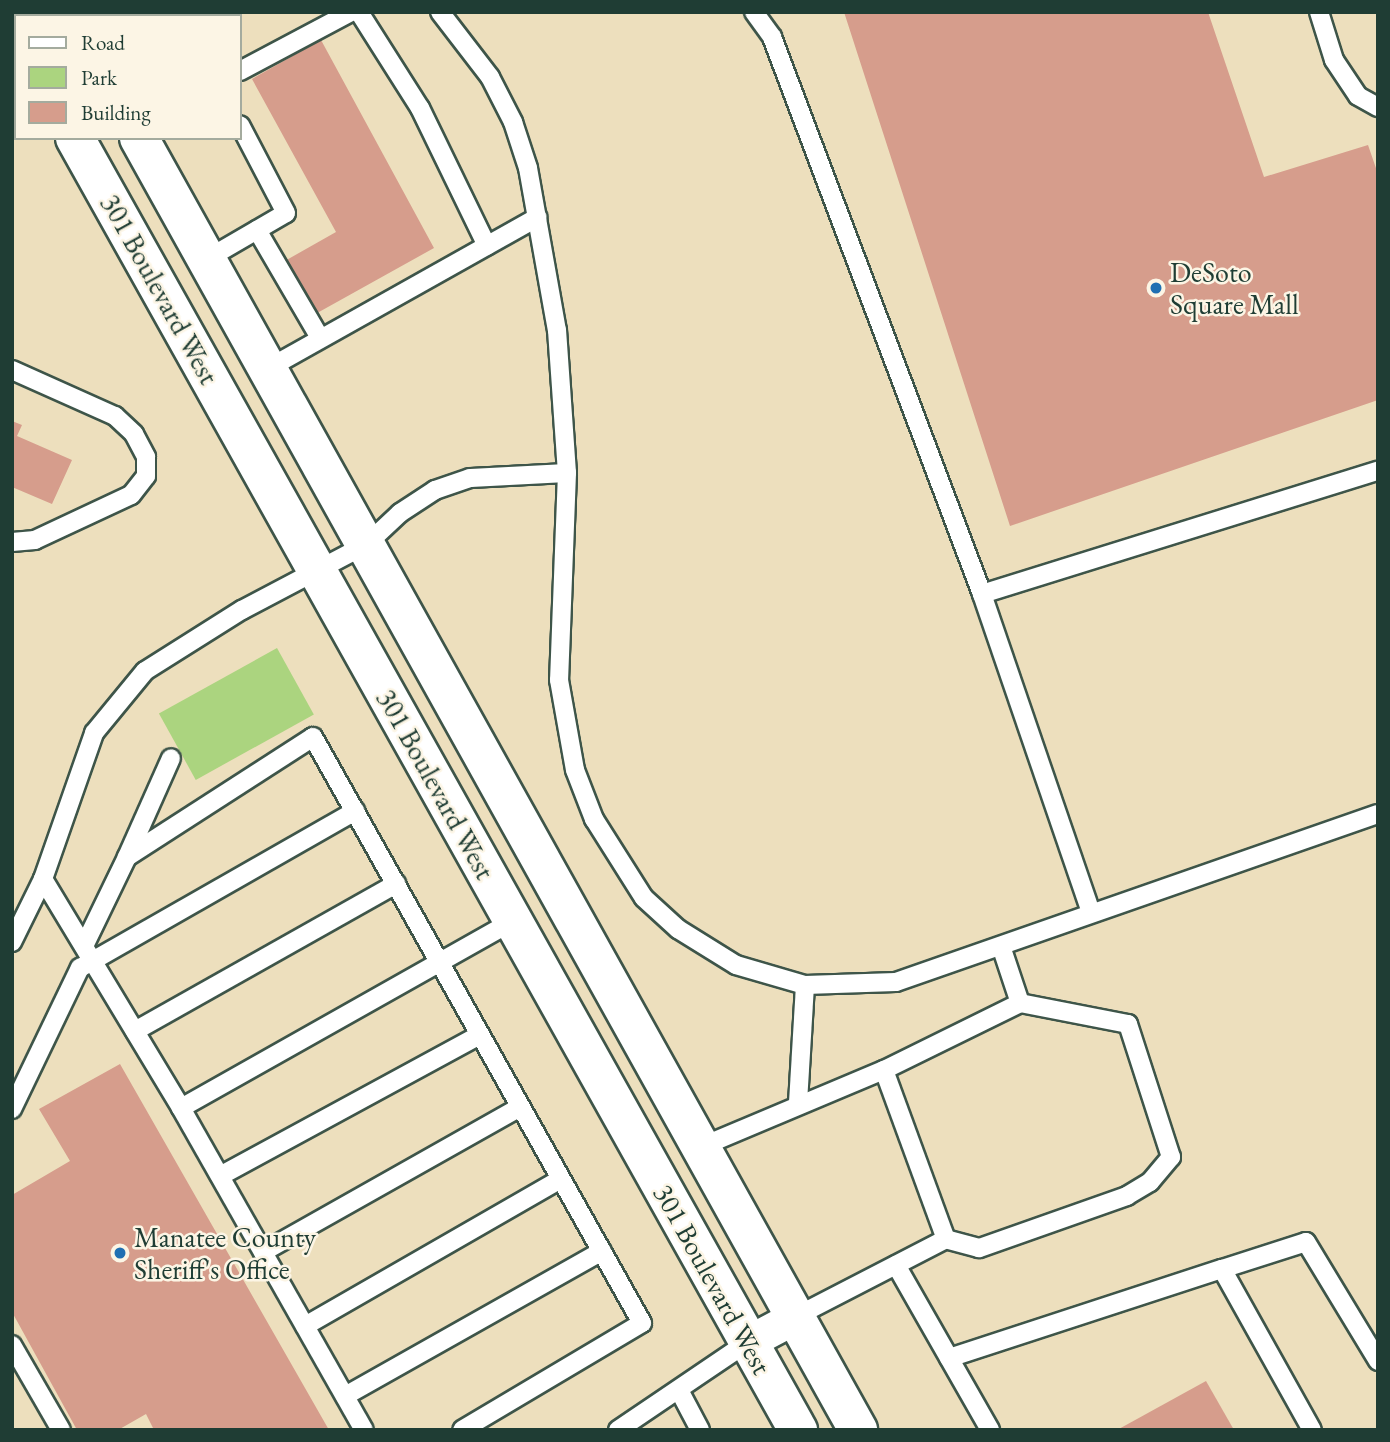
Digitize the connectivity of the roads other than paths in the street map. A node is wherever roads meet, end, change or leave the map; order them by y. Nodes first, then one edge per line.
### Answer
1 (351, 12) edge
2 (359, 12) edge
3 (440, 12) edge
4 (754, 12) edge
5 (1319, 12) edge
6 (242, 70) edge
7 (1378, 107) edge
8 (242, 129) edge
9 (76, 140) edge
10 (140, 140) edge
11 (538, 217) junction
12 (257, 230) junction
13 (487, 246) junction
14 (207, 259) junction
15 (320, 338) junction
16 (268, 368) junction
17 (12, 370) edge
18 (1378, 471) edge
19 (567, 473) junction
20 (12, 542) edge
21 (367, 544) junction
22 (317, 571) junction
23 (982, 594) junction
24 (171, 758) dead end
25 (355, 811) junction
26 (1378, 814) edge
27 (127, 857) junction
28 (43, 879) junction
29 (396, 884) junction
30 (1091, 913) junction
31 (513, 921) junction
32 (12, 942) edge
33 (1001, 946) junction
34 (88, 953) junction
35 (439, 962) junction
36 (805, 985) junction
37 (1020, 1003) junction
38 (135, 1031) junction
39 (480, 1035) junction
40 (884, 1070) junction
41 (797, 1103) junction
42 (520, 1107) junction
43 (181, 1108) junction
44 (12, 1109) edge
45 (703, 1146) junction
46 (220, 1176) junction
47 (561, 1179) junction
48 (946, 1239) junction
49 (601, 1251) junction
50 (263, 1252) junction
51 (896, 1265) junction
52 (1222, 1269) junction
53 (795, 1317) junction
54 (305, 1326) junction
55 (748, 1342) junction
56 (12, 1345) edge
57 (949, 1358) junction
58 (1378, 1361) edge
59 (680, 1392) junction
60 (345, 1396) junction
61 (61, 1430) edge
62 (364, 1430) edge
63 (462, 1430) edge
64 (618, 1430) edge
65 (700, 1430) edge
66 (798, 1430) edge
67 (858, 1430) edge
68 (990, 1430) edge
69 (1312, 1430) edge

1 - 6 lane
2 - 13 lane
3 - 11 lane
4 - 23 lane
5 - 7 lane
8 - 12 lane
9 - 22 main road, 301 Boulevard West
10 - 14 main road, 301 Boulevard West
11 - 13 lane
11 - 19 lane
12 - 14 lane
12 - 15 lane
13 - 15 lane
14 - 16 main road, 301 Boulevard West
15 - 16 lane
16 - 21 main road, 301 Boulevard West
17 - 20 lane
18 - 23 lane
19 - 21 lane
19 - 36 lane
21 - 22 lane
21 - 45 main road, 301 Boulevard West
22 - 28 lane
22 - 31 main road, 301 Boulevard West
23 - 30 lane
24 - 27 lane
25 - 27 lane
25 - 29 lane
25 - 34 lane
26 - 30 lane
27 - 34 lane
28 - 32 lane
28 - 34 lane
29 - 35 lane
29 - 38 lane
30 - 33 lane
31 - 35 lane
31 - 55 main road, 301 Boulevard West
33 - 36 lane
33 - 37 lane
34 - 38 lane
34 - 44 lane
35 - 39 lane
35 - 43 lane
36 - 41 lane
37 - 40 lane
37 - 48 lane
38 - 43 lane
39 - 42 lane
39 - 46 lane
40 - 41 lane
40 - 48 lane
41 - 45 lane
42 - 47 lane
42 - 50 lane
43 - 46 lane
45 - 53 main road, 301 Boulevard West
46 - 50 lane
47 - 49 lane
47 - 54 lane
48 - 51 lane
49 - 60 lane
49 - 63 lane
50 - 54 lane
51 - 53 lane
51 - 57 lane
52 - 57 lane
52 - 58 lane
52 - 69 lane
53 - 55 street
53 - 67 main road, 301 Boulevard West
54 - 60 lane
55 - 59 lane
55 - 66 main road, 301 Boulevard West
56 - 61 lane
57 - 68 lane
59 - 64 lane
59 - 65 lane
60 - 62 lane

